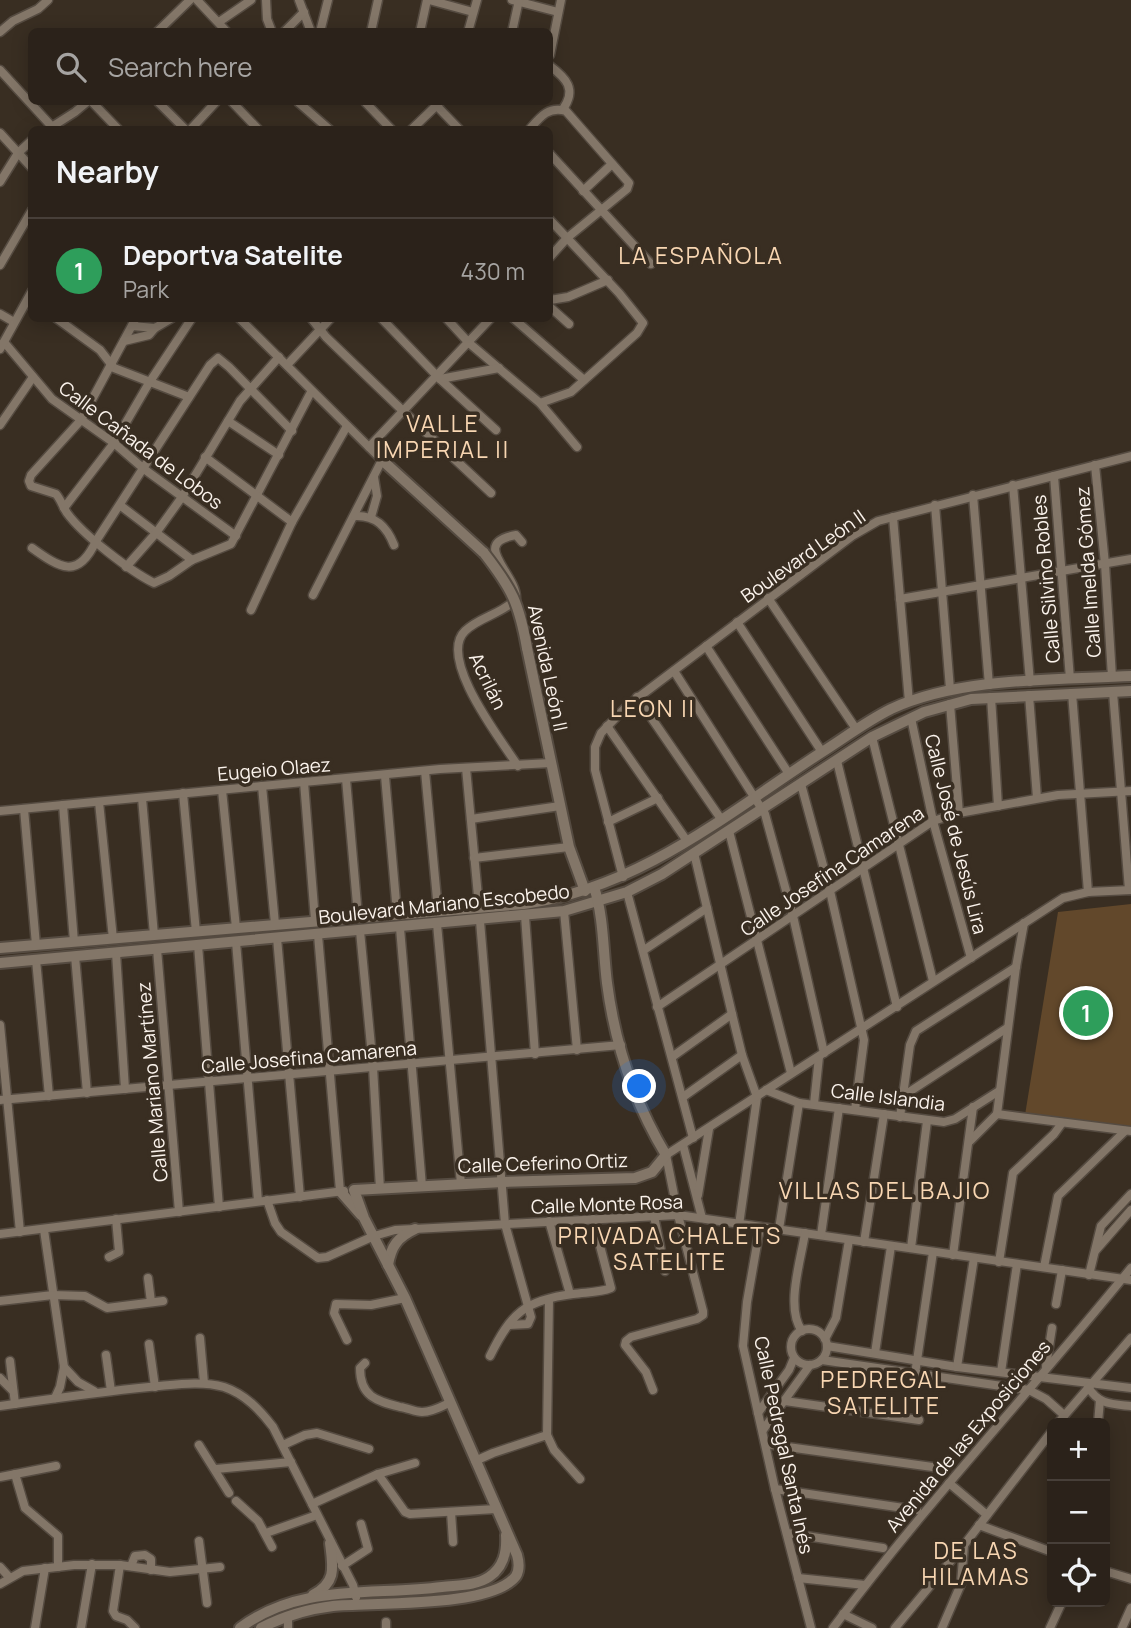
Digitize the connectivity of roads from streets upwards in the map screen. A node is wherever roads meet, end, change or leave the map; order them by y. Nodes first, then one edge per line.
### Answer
1 (48, 0) edge
2 (190, 0) edge
3 (197, 0) edge
4 (251, 0) edge
5 (266, 0) edge
6 (299, 0) edge
7 (328, 0) edge
8 (378, 0) edge
9 (428, 0) edge
10 (477, 0) edge
11 (561, 0) edge
12 (517, 1) edge
13 (304, 12) junction
14 (473, 12) junction
15 (558, 12) junction
16 (219, 22) junction
17 (163, 28) edge
18 (224, 28) edge
19 (270, 28) edge
20 (290, 28) edge
21 (310, 28) edge
22 (321, 28) edge
23 (372, 28) edge
24 (421, 28) edge
25 (469, 28) edge
26 (513, 28) edge
27 (0, 32) edge
28 (553, 39) edge
29 (553, 69) edge
30 (0, 70) edge
31 (28, 102) edge
32 (31, 105) edge
33 (85, 105) edge
34 (92, 105) edge
35 (161, 105) edge
36 (213, 105) edge
37 (235, 105) edge
38 (301, 105) edge
39 (368, 105) edge
40 (435, 105) edge
41 (439, 105) edge
42 (563, 109) junction
43 (49, 126) edge
44 (56, 126) edge
45 (115, 126) edge
46 (184, 126) edge
47 (192, 126) edge
48 (255, 126) edge
49 (325, 126) edge
50 (388, 126) edge
51 (415, 126) edge
52 (457, 126) edge
53 (532, 126) edge
54 (0, 134) edge
55 (28, 144) edge
56 (18, 153) junction
57 (553, 157) edge
58 (28, 164) edge
59 (612, 164) junction
60 (0, 182) edge
61 (583, 191) junction
62 (600, 210) junction
63 (553, 223) edge
64 (28, 224) edge
65 (567, 239) junction
66 (553, 254) edge
67 (650, 264) dead end
68 (0, 265) edge
69 (608, 280) junction
70 (553, 300) edge
71 (28, 304) edge
72 (553, 310) edge
73 (0, 314) edge
74 (14, 322) junction
75 (63, 322) edge
76 (134, 322) edge
77 (165, 322) edge
78 (187, 322) edge
79 (243, 322) edge
80 (314, 322) edge
81 (327, 322) edge
82 (385, 322) edge
83 (450, 322) edge
84 (487, 322) edge
85 (518, 322) edge
86 (569, 324) dead end
87 (155, 328) junction
88 (320, 330) junction
89 (124, 341) junction
90 (469, 343) junction
91 (2, 346) edge
92 (279, 356) junction
93 (287, 365) junction
94 (111, 366) junction
95 (448, 366) junction
96 (499, 368) junction
97 (465, 373) junction
98 (33, 377) junction
99 (439, 377) junction
100 (584, 380) junction
101 (149, 383) junction
102 (250, 389) junction
103 (311, 392) junction
104 (189, 397) junction
105 (540, 403) junction
106 (403, 411) junction
107 (80, 420) junction
108 (228, 421) junction
109 (0, 425) edge
110 (347, 426) junction
111 (496, 430) dead end
112 (292, 432) junction
113 (114, 443) junction
114 (369, 447) junction
115 (577, 447) dead end
116 (279, 455) junction
117 (1131, 456) edge
118 (205, 457) junction
119 (382, 460) junction
120 (1095, 465) junction
121 (144, 469) junction
122 (1054, 476) junction
123 (374, 477) junction
124 (1013, 485) junction
125 (491, 493) dead end
126 (973, 495) junction
127 (182, 496) junction
128 (257, 498) junction
129 (935, 505) junction
130 (121, 506) junction
131 (65, 508) junction
132 (355, 516) junction
133 (371, 517) junction
134 (893, 517) junction
135 (292, 522) junction
136 (156, 533) junction
137 (236, 537) junction
138 (96, 541) junction
139 (522, 541) dead end
140 (394, 545) dead end
141 (32, 548) dead end
142 (1131, 559) edge
143 (192, 560) junction
144 (1105, 564) junction
145 (126, 567) junction
146 (1063, 571) junction
147 (1022, 578) junction
148 (982, 585) junction
149 (942, 592) junction
150 (313, 595) dead end
151 (768, 598) junction
152 (900, 599) junction
153 (251, 610) dead end
154 (737, 622) junction
155 (706, 646) junction
156 (674, 671) junction
157 (1131, 676) edge
158 (1112, 677) junction
159 (1070, 679) junction
160 (1035, 681) junction
161 (989, 685) junction
162 (950, 689) junction
163 (1131, 691) edge
164 (1113, 692) junction
165 (1072, 693) junction
166 (1029, 695) junction
167 (1042, 695) junction
168 (636, 697) junction
169 (990, 698) junction
170 (909, 702) junction
171 (950, 704) junction
172 (911, 718) junction
173 (607, 726) junction
174 (856, 729) junction
175 (872, 737) junction
176 (822, 752) junction
177 (837, 761) junction
178 (551, 763) junction
179 (518, 766) junction
180 (466, 768) junction
181 (425, 771) junction
182 (789, 774) junction
183 (385, 776) junction
184 (346, 779) junction
185 (304, 782) junction
186 (801, 784) junction
187 (262, 786) junction
188 (222, 790) junction
189 (1126, 791) edge
190 (183, 793) junction
191 (1081, 793) junction
192 (755, 797) junction
193 (142, 798) junction
194 (658, 798) junction
195 (1037, 798) junction
196 (99, 802) junction
197 (63, 805) junction
198 (560, 806) junction
199 (998, 806) junction
200 (24, 809) junction
201 (762, 810) junction
202 (0, 811) edge
203 (958, 813) junction
204 (721, 818) junction
205 (471, 819) junction
206 (933, 821) junction
207 (608, 822) junction
208 (729, 831) junction
209 (687, 841) junction
210 (897, 844) junction
211 (569, 847) junction
212 (694, 853) junction
213 (474, 858) junction
214 (865, 868) junction
215 (623, 877) junction
216 (589, 889) junction
217 (1130, 890) edge
218 (627, 891) junction
219 (831, 891) junction
220 (1088, 892) junction
221 (598, 901) junction
222 (479, 907) junction
223 (707, 908) junction
224 (438, 910) junction
225 (564, 911) junction
226 (397, 914) junction
227 (525, 916) junction
228 (793, 916) junction
229 (353, 917) junction
230 (315, 920) junction
231 (480, 920) junction
232 (1024, 923) junction
233 (275, 924) junction
234 (437, 924) junction
235 (236, 928) junction
236 (400, 928) junction
237 (196, 932) junction
238 (354, 932) junction
239 (154, 935) junction
240 (318, 935) junction
241 (277, 938) junction
242 (113, 939) junction
243 (757, 939) junction
244 (74, 942) junction
245 (236, 942) junction
246 (36, 945) junction
247 (198, 945) junction
248 (0, 948) edge
249 (157, 949) junction
250 (644, 950) junction
251 (116, 953) junction
252 (75, 956) junction
253 (971, 958) junction
254 (36, 960) junction
255 (0, 963) edge
256 (720, 964) junction
257 (1016, 967) junction
258 (933, 981) junction
259 (657, 1007) junction
260 (897, 1007) junction
261 (732, 1014) junction
262 (0, 1026) edge
263 (1007, 1028) junction
264 (863, 1030) junction
265 (621, 1045) junction
266 (577, 1050) junction
267 (535, 1054) junction
268 (742, 1055) junction
269 (822, 1055) junction
270 (672, 1057) junction
271 (491, 1058) junction
272 (450, 1062) junction
273 (411, 1064) junction
274 (373, 1067) junction
275 (331, 1071) junction
276 (791, 1073) junction
277 (289, 1076) junction
278 (249, 1079) junction
279 (208, 1082) junction
280 (167, 1086) junction
281 (125, 1089) junction
282 (766, 1090) junction
283 (999, 1091) junction
284 (87, 1093) junction
285 (49, 1096) junction
286 (903, 1096) junction
287 (683, 1097) junction
288 (757, 1097) junction
289 (4, 1099) edge
290 (799, 1102) junction
291 (814, 1104) junction
292 (973, 1107) junction
293 (839, 1108) junction
294 (855, 1110) junction
295 (884, 1114) junction
296 (998, 1114) junction
297 (900, 1117) junction
298 (927, 1121) junction
299 (1062, 1123) junction
300 (709, 1129) junction
301 (1128, 1131) edge
302 (693, 1138) junction
303 (970, 1141) junction
304 (682, 1145) junction
305 (666, 1155) junction
306 (503, 1182) junction
307 (461, 1184) junction
308 (422, 1186) junction
309 (380, 1189) junction
310 (354, 1190) junction
311 (340, 1191) junction
312 (1131, 1194) edge
313 (300, 1197) junction
314 (697, 1198) junction
315 (267, 1200) junction
316 (257, 1201) junction
317 (219, 1207) junction
318 (1131, 1209) edge
319 (179, 1212) junction
320 (678, 1215) junction
321 (654, 1216) junction
322 (365, 1218) junction
323 (702, 1218) junction
324 (116, 1219) junction
325 (593, 1219) junction
326 (549, 1221) junction
327 (505, 1224) junction
328 (738, 1225) junction
329 (760, 1227) junction
330 (415, 1229) junction
331 (779, 1229) junction
332 (44, 1230) junction
333 (20, 1232) junction
334 (805, 1233) junction
335 (0, 1234) edge
336 (374, 1236) junction
337 (821, 1236) junction
338 (849, 1240) junction
339 (863, 1242) junction
340 (891, 1246) junction
341 (911, 1248) junction
342 (1096, 1250) junction
343 (933, 1252) junction
344 (953, 1255) junction
345 (109, 1257) dead end
346 (974, 1258) junction
347 (999, 1262) junction
348 (1017, 1264) junction
349 (388, 1265) junction
350 (1044, 1267) junction
351 (1131, 1268) edge
352 (1062, 1270) junction
353 (665, 1271) dead end
354 (1089, 1275) junction
355 (148, 1278) dead end
356 (1127, 1279) edge
357 (570, 1294) junction
358 (53, 1295) junction
359 (405, 1298) junction
360 (549, 1300) junction
361 (0, 1301) edge
362 (163, 1301) dead end
363 (151, 1302) junction
364 (528, 1304) junction
365 (1056, 1304) dead end
366 (509, 1325) junction
367 (1052, 1328) dead end
368 (802, 1331) junction
369 (200, 1338) dead end
370 (1131, 1338) edge
371 (347, 1340) dead end
372 (826, 1342) junction
373 (149, 1344) dead end
374 (875, 1353) junction
375 (106, 1355) dead end
376 (491, 1356) dead end
377 (794, 1358) junction
378 (10, 1360) dead end
379 (822, 1360) junction
380 (917, 1360) junction
381 (365, 1363) dead end
382 (810, 1365) junction
383 (64, 1367) junction
384 (957, 1367) junction
385 (1046, 1368) junction
386 (1001, 1372) junction
387 (915, 1374) junction
388 (1039, 1377) junction
389 (0, 1378) edge
390 (204, 1383) junction
391 (1091, 1385) junction
392 (155, 1387) junction
393 (1131, 1388) edge
394 (653, 1390) dead end
395 (1028, 1390) junction
396 (13, 1391) junction
397 (111, 1391) junction
398 (94, 1392) junction
399 (55, 1398) junction
400 (786, 1401) junction
401 (1100, 1401) junction
402 (449, 1403) junction
403 (15, 1404) junction
404 (0, 1406) edge
405 (1131, 1406) edge
406 (758, 1413) junction
407 (1064, 1415) junction
408 (1062, 1418) edge
409 (1098, 1418) edge
410 (919, 1420) dead end
411 (763, 1430) junction
412 (547, 1435) junction
413 (1047, 1437) edge
414 (766, 1444) junction
415 (199, 1445) dead end
416 (283, 1445) junction
417 (369, 1449) dead end
418 (475, 1461) junction
419 (291, 1462) junction
420 (415, 1463) dead end
421 (56, 1466) dead end
422 (216, 1469) junction
423 (947, 1469) dead end
424 (15, 1474) junction
425 (378, 1474) junction
426 (0, 1477) edge
427 (580, 1479) dead end
428 (949, 1483) junction
429 (775, 1489) junction
430 (229, 1493) dead end
431 (236, 1501) dead end
432 (312, 1504) junction
433 (496, 1509) junction
434 (917, 1510) dead end
435 (451, 1512) junction
436 (317, 1515) junction
437 (987, 1515) junction
438 (361, 1524) dead end
439 (979, 1525) junction
440 (505, 1529) junction
441 (266, 1533) junction
442 (787, 1533) junction
443 (199, 1541) dead end
444 (453, 1542) dead end
445 (330, 1544) junction
446 (964, 1545) junction
447 (272, 1547) dead end
448 (883, 1548) dead end
449 (1047, 1550) edge
450 (92, 1564) junction
451 (120, 1564) junction
452 (131, 1566) junction
453 (342, 1566) junction
454 (501, 1566) junction
455 (0, 1567) edge
456 (58, 1567) junction
457 (220, 1567) dead end
458 (45, 1568) junction
459 (203, 1569) junction
460 (151, 1570) junction
461 (1110, 1573) edge
462 (9, 1577) junction
463 (798, 1578) junction
464 (1131, 1579) edge
465 (510, 1581) junction
466 (0, 1584) edge
467 (865, 1585) junction
468 (355, 1592) junction
469 (309, 1597) junction
470 (207, 1603) dead end
471 (356, 1605) junction
472 (1060, 1607) edge
473 (1131, 1608) edge
474 (843, 1614) junction
475 (288, 1616) junction
476 (35, 1628) edge
477 (81, 1628) edge
478 (135, 1628) edge
479 (240, 1628) edge
480 (261, 1628) edge
481 (288, 1628) edge
482 (811, 1628) edge
483 (833, 1628) edge
484 (872, 1628) edge
485 (895, 1628) edge
486 (942, 1628) edge
487 (1050, 1628) edge
488 (1122, 1628) edge

1 - 27 street
2 - 17 street
3 - 16 street
4 - 16 street
5 - 19 street
6 - 13 street
7 - 22 street
8 - 23 street
9 - 14 street
9 - 24 street
10 - 14 street
11 - 15 street
12 - 15 street
12 - 26 street
13 - 20 street
13 - 21 street
14 - 25 street
15 - 28 street
16 - 18 street
29 - 42 street
30 - 31 street
32 - 43 street
33 - 44 street
34 - 45 street
35 - 46 street
36 - 47 street
37 - 48 street
38 - 49 street
39 - 50 street
40 - 51 street
41 - 52 street
42 - 53 street
42 - 59 street
54 - 56 street
55 - 56 street
56 - 58 street
56 - 60 street
57 - 61 street
59 - 61 street
59 - 62 street
61 - 62 street
62 - 65 street
62 - 67 street
63 - 65 street
64 - 68 street
65 - 66 street
65 - 69 street
69 - 70 street
69 - 100 street
71 - 74 street
72 - 86 street
73 - 74 street
74 - 91 street
75 - 94 street
76 - 87 street
76 - 89 street
77 - 87 street
78 - 101 street
79 - 92 street
80 - 88 street
81 - 88 street
82 - 99 street
83 - 90 street
84 - 90 street
85 - 100 street
87 - 89 street
88 - 93 street
88 - 106 street
89 - 94 street
90 - 95 street
90 - 96 street
91 - 98 street, Calle Cañada de Lobos
92 - 93 street
92 - 102 street
93 - 103 street
94 - 101 street
94 - 107 street
95 - 97 street
95 - 99 street
96 - 97 street
96 - 105 street
97 - 99 street
98 - 107 street, Calle Cañada de Lobos
98 - 109 street
99 - 106 street
99 - 111 street
100 - 105 street
101 - 104 street
101 - 113 street
102 - 104 street
102 - 108 street
102 - 112 street
103 - 110 street
103 - 112 street
104 - 121 street
105 - 115 street
106 - 114 street
106 - 125 street
107 - 113 street, Calle Cañada de Lobos
107 - 131 street
108 - 116 street
108 - 118 street
110 - 114 street
110 - 135 street
112 - 116 street
113 - 121 street, Calle Cañada de Lobos
113 - 131 street
114 - 119 street
116 - 128 street
117 - 120 street, Boulevard León II
118 - 127 street
118 - 128 street
119 - 123 street
119 - 178 street, Avenida León II, bridge
120 - 122 street, Boulevard León II
120 - 144 street, Calle Imelda Gómez
121 - 127 street, Calle Cañada de Lobos
121 - 130 street
122 - 124 street, Boulevard León II
122 - 146 street, Calle Silvino Robles
123 - 132 street
123 - 133 street
124 - 126 street, Boulevard León II
124 - 147 street
126 - 129 street, Boulevard León II
126 - 148 street
127 - 136 street
127 - 137 street, Calle Cañada de Lobos
128 - 135 street
128 - 137 street
129 - 134 street, Boulevard León II
129 - 149 street
130 - 136 street
130 - 138 street
131 - 138 street
132 - 133 street
132 - 150 street
133 - 140 street
134 - 151 street, Boulevard León II
134 - 152 street
135 - 153 street
136 - 143 street
136 - 145 street
137 - 143 street
138 - 141 street
138 - 145 street
139 - 179 street, Acrilán
142 - 144 street
143 - 145 street
144 - 146 street
144 - 158 street, Calle Imelda Gómez
146 - 147 street
146 - 159 street, Calle Silvino Robles
147 - 148 street
147 - 160 street
148 - 149 street
148 - 161 street
149 - 152 street
149 - 162 street
151 - 154 street, Boulevard León II
151 - 174 street
152 - 170 street
154 - 155 street, Boulevard León II
154 - 176 street
155 - 156 street, Boulevard León II
155 - 182 street
156 - 168 street, Boulevard León II
156 - 192 street
157 - 158 street, Boulevard Mariano Escobedo
158 - 159 street, Boulevard Mariano Escobedo
159 - 160 street, Boulevard Mariano Escobedo
160 - 161 street, Boulevard Mariano Escobedo
160 - 167 street
161 - 162 street, Boulevard Mariano Escobedo
162 - 170 street, Boulevard Mariano Escobedo
163 - 164 street, Boulevard Mariano Escobedo
164 - 165 street, Boulevard Mariano Escobedo
164 - 189 street
165 - 167 street, Boulevard Mariano Escobedo
165 - 191 street
166 - 167 street, Boulevard Mariano Escobedo
166 - 169 street, Boulevard Mariano Escobedo
166 - 195 street
168 - 173 street, Boulevard León II
168 - 204 street
169 - 171 street, Boulevard Mariano Escobedo
169 - 199 street
170 - 174 street, Boulevard Mariano Escobedo
171 - 172 street, Boulevard Mariano Escobedo
171 - 203 street
172 - 175 street, Boulevard Mariano Escobedo
172 - 206 street, Calle José de Jesús Lira
173 - 194 street
173 - 207 street, Boulevard León II
174 - 176 street, Boulevard Mariano Escobedo
175 - 177 street, Boulevard Mariano Escobedo
175 - 210 street
176 - 182 street, Boulevard Mariano Escobedo
177 - 186 street, Boulevard Mariano Escobedo
177 - 214 street
178 - 179 street, Eugeio Olaez
178 - 198 street, Avenida León II
179 - 180 street, Eugeio Olaez
180 - 181 street, Eugeio Olaez
180 - 205 street
181 - 183 street, Eugeio Olaez
181 - 224 street
182 - 192 street, Boulevard Mariano Escobedo
183 - 184 street, Eugeio Olaez
183 - 226 street
184 - 185 street, Eugeio Olaez
184 - 229 street
185 - 187 street, Eugeio Olaez
185 - 230 street
186 - 201 street, Boulevard Mariano Escobedo
186 - 219 street
187 - 188 street, Eugeio Olaez
187 - 233 street
188 - 190 street, Eugeio Olaez
188 - 235 street
189 - 191 street, Calle Josefina Camarena
189 - 217 street
190 - 193 street, Eugeio Olaez
190 - 237 street
191 - 195 street, Calle Josefina Camarena
191 - 220 street
192 - 201 street
192 - 204 street, Boulevard Mariano Escobedo
193 - 196 street, Eugeio Olaez
193 - 239 street
194 - 207 street
194 - 209 street
195 - 199 street, Calle Josefina Camarena
196 - 197 street, Eugeio Olaez
196 - 242 street
197 - 200 street, Eugeio Olaez
197 - 244 street
198 - 205 street
198 - 211 street, Avenida León II
199 - 203 street, Calle Josefina Camarena
200 - 202 street, Eugeio Olaez
200 - 246 street
201 - 208 street, Boulevard Mariano Escobedo
201 - 228 street
203 - 206 street, Calle Josefina Camarena
204 - 209 street, Boulevard Mariano Escobedo
205 - 213 street
206 - 210 street, Calle Josefina Camarena
206 - 253 street, Calle José de Jesús Lira
207 - 215 street
208 - 212 street, Boulevard Mariano Escobedo
208 - 243 street
209 - 215 street, Boulevard Mariano Escobedo
210 - 214 street, Calle Josefina Camarena
210 - 258 street
211 - 213 street
211 - 216 street, Avenida León II
212 - 218 street, Boulevard Mariano Escobedo
212 - 223 street
213 - 222 street
214 - 219 street, Calle Josefina Camarena
214 - 260 street
215 - 216 street, Boulevard Mariano Escobedo
216 - 221 street, Avenida León II
216 - 222 street, Boulevard Mariano Escobedo
217 - 220 street, Calle Ceferino Ortiz
218 - 221 street, Boulevard Mariano Escobedo
218 - 250 street
219 - 228 street, Calle Josefina Camarena
219 - 264 street
220 - 232 street, Calle Ceferino Ortiz
221 - 225 street, Boulevard Mariano Escobedo
221 - 265 street, Avenida León II
222 - 224 street, Boulevard Mariano Escobedo
223 - 250 street
223 - 256 street
224 - 226 street, Boulevard Mariano Escobedo
225 - 227 street, Boulevard Mariano Escobedo
225 - 266 street
226 - 229 street, Boulevard Mariano Escobedo
227 - 231 street, Boulevard Mariano Escobedo
227 - 267 street
228 - 243 street, Calle Josefina Camarena
228 - 269 street
229 - 230 street, Boulevard Mariano Escobedo
229 - 238 street
230 - 233 street, Boulevard Mariano Escobedo
231 - 234 street, Boulevard Mariano Escobedo
231 - 271 street
232 - 253 street, Calle Ceferino Ortiz
232 - 257 street
233 - 235 street, Boulevard Mariano Escobedo
234 - 236 street, Boulevard Mariano Escobedo
234 - 272 street
235 - 237 street, Boulevard Mariano Escobedo
236 - 238 street, Boulevard Mariano Escobedo
236 - 273 street
237 - 239 street, Boulevard Mariano Escobedo
238 - 240 street, Boulevard Mariano Escobedo
238 - 274 street
239 - 242 street, Boulevard Mariano Escobedo
240 - 241 street, Boulevard Mariano Escobedo
240 - 275 street
241 - 245 street, Boulevard Mariano Escobedo
241 - 277 street
242 - 244 street, Boulevard Mariano Escobedo
243 - 256 street, Calle Josefina Camarena
243 - 276 street
244 - 246 street, Boulevard Mariano Escobedo
245 - 247 street, Boulevard Mariano Escobedo
245 - 278 street
246 - 248 street, Boulevard Mariano Escobedo
247 - 249 street, Boulevard Mariano Escobedo
247 - 279 street
249 - 251 street, Boulevard Mariano Escobedo
249 - 280 street, Calle Mariano Martínez
250 - 259 street
251 - 252 street, Boulevard Mariano Escobedo
251 - 281 street
252 - 254 street, Boulevard Mariano Escobedo
252 - 284 street
253 - 258 street, Calle Ceferino Ortiz
254 - 255 street, Boulevard Mariano Escobedo
254 - 285 street
256 - 259 street, Calle Josefina Camarena
256 - 261 street
257 - 263 street
257 - 286 street
258 - 260 street, Calle Ceferino Ortiz
259 - 270 street
260 - 264 street, Calle Ceferino Ortiz
261 - 268 street
261 - 270 street
262 - 289 street
263 - 283 street
263 - 286 street
264 - 269 street, Calle Ceferino Ortiz
264 - 294 street
265 - 266 street, Calle Josefina Camarena
265 - 305 street, Avenida León II
266 - 267 street, Calle Josefina Camarena
267 - 271 street, Calle Josefina Camarena
268 - 287 street
268 - 288 street
269 - 276 street, Calle Ceferino Ortiz
269 - 291 street
270 - 287 street
271 - 272 street, Calle Josefina Camarena
271 - 306 street
272 - 273 street, Calle Josefina Camarena
272 - 307 street
273 - 274 street, Calle Josefina Camarena
273 - 308 street
274 - 275 street, Calle Josefina Camarena
274 - 309 street
275 - 277 street, Calle Josefina Camarena
275 - 311 street
276 - 282 street, Calle Ceferino Ortiz
277 - 278 street, Calle Josefina Camarena
277 - 313 street
278 - 279 street, Calle Josefina Camarena
278 - 316 street
279 - 280 street, Calle Josefina Camarena
279 - 317 street
280 - 281 street, Calle Josefina Camarena
280 - 319 street, Calle Mariano Martínez
281 - 284 street, Calle Josefina Camarena
282 - 288 street, Calle Ceferino Ortiz
282 - 290 street, Calle Islandia
283 - 292 street, Calle Islandia
283 - 296 street
284 - 285 street, Calle Josefina Camarena
285 - 289 street, Calle Josefina Camarena
286 - 297 street
287 - 302 street
288 - 300 street, Calle Ceferino Ortiz
288 - 328 street
289 - 333 street
290 - 291 street, Calle Islandia
290 - 331 street
291 - 293 street, Calle Islandia
292 - 298 street, Calle Islandia
292 - 303 street
293 - 294 street, Calle Islandia
293 - 337 street
294 - 295 street, Calle Islandia
295 - 297 street, Calle Islandia
295 - 339 street
296 - 299 street
296 - 303 street
297 - 298 street, Calle Islandia
298 - 341 street
299 - 301 street
299 - 347 street
300 - 302 street, Calle Ceferino Ortiz
300 - 314 street
301 - 350 street
302 - 304 street, Calle Ceferino Ortiz
303 - 344 street
304 - 305 street, Calle Ceferino Ortiz
304 - 314 street
305 - 306 street, Calle Ceferino Ortiz
305 - 320 street
306 - 307 street, Calle Ceferino Ortiz
306 - 327 street
307 - 308 street, Calle Ceferino Ortiz
308 - 309 street, Calle Ceferino Ortiz
309 - 310 street, Calle Ceferino Ortiz
310 - 311 street, Calle Ceferino Ortiz
310 - 322 street
311 - 313 street, Calle Ceferino Ortiz
311 - 322 street
312 - 342 street
313 - 315 street, Calle Ceferino Ortiz
314 - 323 street
315 - 316 street, Calle Ceferino Ortiz
315 - 336 street, Calle Monte Rosa
316 - 317 street, Calle Ceferino Ortiz
317 - 319 street, Calle Ceferino Ortiz
318 - 342 street
319 - 324 street, Calle Ceferino Ortiz
320 - 321 street, Calle Monte Rosa
320 - 323 street, Calle Monte Rosa
320 - 394 street
321 - 325 street, Calle Monte Rosa
321 - 353 street
322 - 336 street
323 - 328 street, Calle Monte Rosa
324 - 332 street, Calle Ceferino Ortiz
324 - 345 street
325 - 326 street, Calle Monte Rosa
325 - 357 street
326 - 327 street, Calle Monte Rosa
326 - 357 street
327 - 330 street, Calle Monte Rosa
327 - 364 street
328 - 329 street, Calle Monte Rosa
329 - 331 street, Calle Monte Rosa
329 - 406 street, Calle Pedregal Santa Inés
330 - 336 street, Calle Monte Rosa
330 - 349 street
331 - 334 street, Calle Monte Rosa
332 - 333 street, Calle Ceferino Ortiz
332 - 358 street
333 - 335 street, Calle Ceferino Ortiz
334 - 337 street, Calle Monte Rosa
334 - 368 street
336 - 349 street
337 - 338 street, Calle Monte Rosa
338 - 339 street, Calle Monte Rosa
338 - 372 street
339 - 340 street, Calle Monte Rosa
340 - 341 street, Calle Monte Rosa
340 - 374 street
341 - 343 street, Calle Monte Rosa
342 - 354 street
343 - 344 street, Calle Monte Rosa
343 - 380 street
344 - 346 street, Calle Monte Rosa
346 - 347 street, Calle Monte Rosa
346 - 384 street
347 - 348 street, Calle Monte Rosa
348 - 350 street, Calle Monte Rosa
348 - 386 street
349 - 359 street
350 - 352 street, Calle Monte Rosa
351 - 356 street, Avenida de las Exposiciones
352 - 354 street, Calle Monte Rosa
352 - 365 street
354 - 356 street, Calle Monte Rosa
355 - 363 street
356 - 385 street, Avenida de las Exposiciones
357 - 360 street
358 - 361 street
358 - 363 street
358 - 383 street
359 - 371 street
359 - 402 street
360 - 364 street
360 - 412 street
362 - 363 street
364 - 366 street
364 - 366 street
366 - 376 street
367 - 385 street
368 - 372 street
368 - 377 street
369 - 390 street
370 - 391 street
372 - 374 street
372 - 379 street
373 - 392 street
374 - 380 street
375 - 397 street
377 - 382 street
377 - 406 street
378 - 396 street
379 - 382 street
379 - 387 street
380 - 384 street
380 - 387 street
381 - 402 street
382 - 400 street
383 - 398 street
383 - 399 street
384 - 386 street
385 - 388 street, Avenida de las Exposiciones
386 - 388 street
387 - 395 street
388 - 391 street
388 - 395 street, Avenida de las Exposiciones
389 - 396 street
390 - 392 street
390 - 416 street
391 - 393 street
391 - 401 street
391 - 407 street
392 - 397 street
395 - 407 street
395 - 428 street, Avenida de las Exposiciones
396 - 403 street
397 - 398 street
398 - 399 street
399 - 403 street
400 - 410 street
400 - 411 street
401 - 405 street
401 - 409 street
402 - 418 street
403 - 404 street
406 - 411 street, Calle Pedregal Santa Inés
407 - 408 street
411 - 414 street, Calle Pedregal Santa Inés
412 - 418 street
412 - 427 street
413 - 437 street
414 - 423 street
414 - 429 street, Calle Pedregal Santa Inés
415 - 422 street
416 - 417 street
416 - 419 street
418 - 433 street
419 - 422 street
419 - 432 street
420 - 425 street
421 - 424 street
422 - 430 street
424 - 426 street
424 - 456 street
425 - 432 street
425 - 435 street
428 - 437 street
428 - 467 street, Avenida de las Exposiciones
429 - 434 street
429 - 442 street, Calle Pedregal Santa Inés
431 - 441 street
432 - 436 street
433 - 435 street
433 - 440 street
435 - 444 street
436 - 441 street
436 - 445 street
437 - 439 street
438 - 453 street
439 - 446 street
439 - 449 street
440 - 454 street
440 - 465 street
441 - 447 street
442 - 448 street
442 - 463 street, Calle Pedregal Santa Inés
443 - 459 street
445 - 453 street
445 - 469 street
446 - 485 street
446 - 486 street
450 - 451 street
450 - 456 street
450 - 477 street
451 - 452 street
451 - 478 street
452 - 460 street
452 - 460 street
453 - 468 street
454 - 465 street
454 - 468 street
455 - 462 street
456 - 458 street
457 - 459 street
458 - 462 street
458 - 476 street
459 - 460 street
459 - 470 street
461 - 464 street
462 - 466 street
463 - 467 street
463 - 482 street, Calle Pedregal Santa Inés
465 - 471 street
467 - 474 street, Avenida de las Exposiciones
468 - 469 street
468 - 471 street
469 - 479 street
471 - 475 street
472 - 487 street
473 - 488 street
474 - 483 street, Avenida de las Exposiciones
474 - 484 street
475 - 480 street
475 - 481 street

